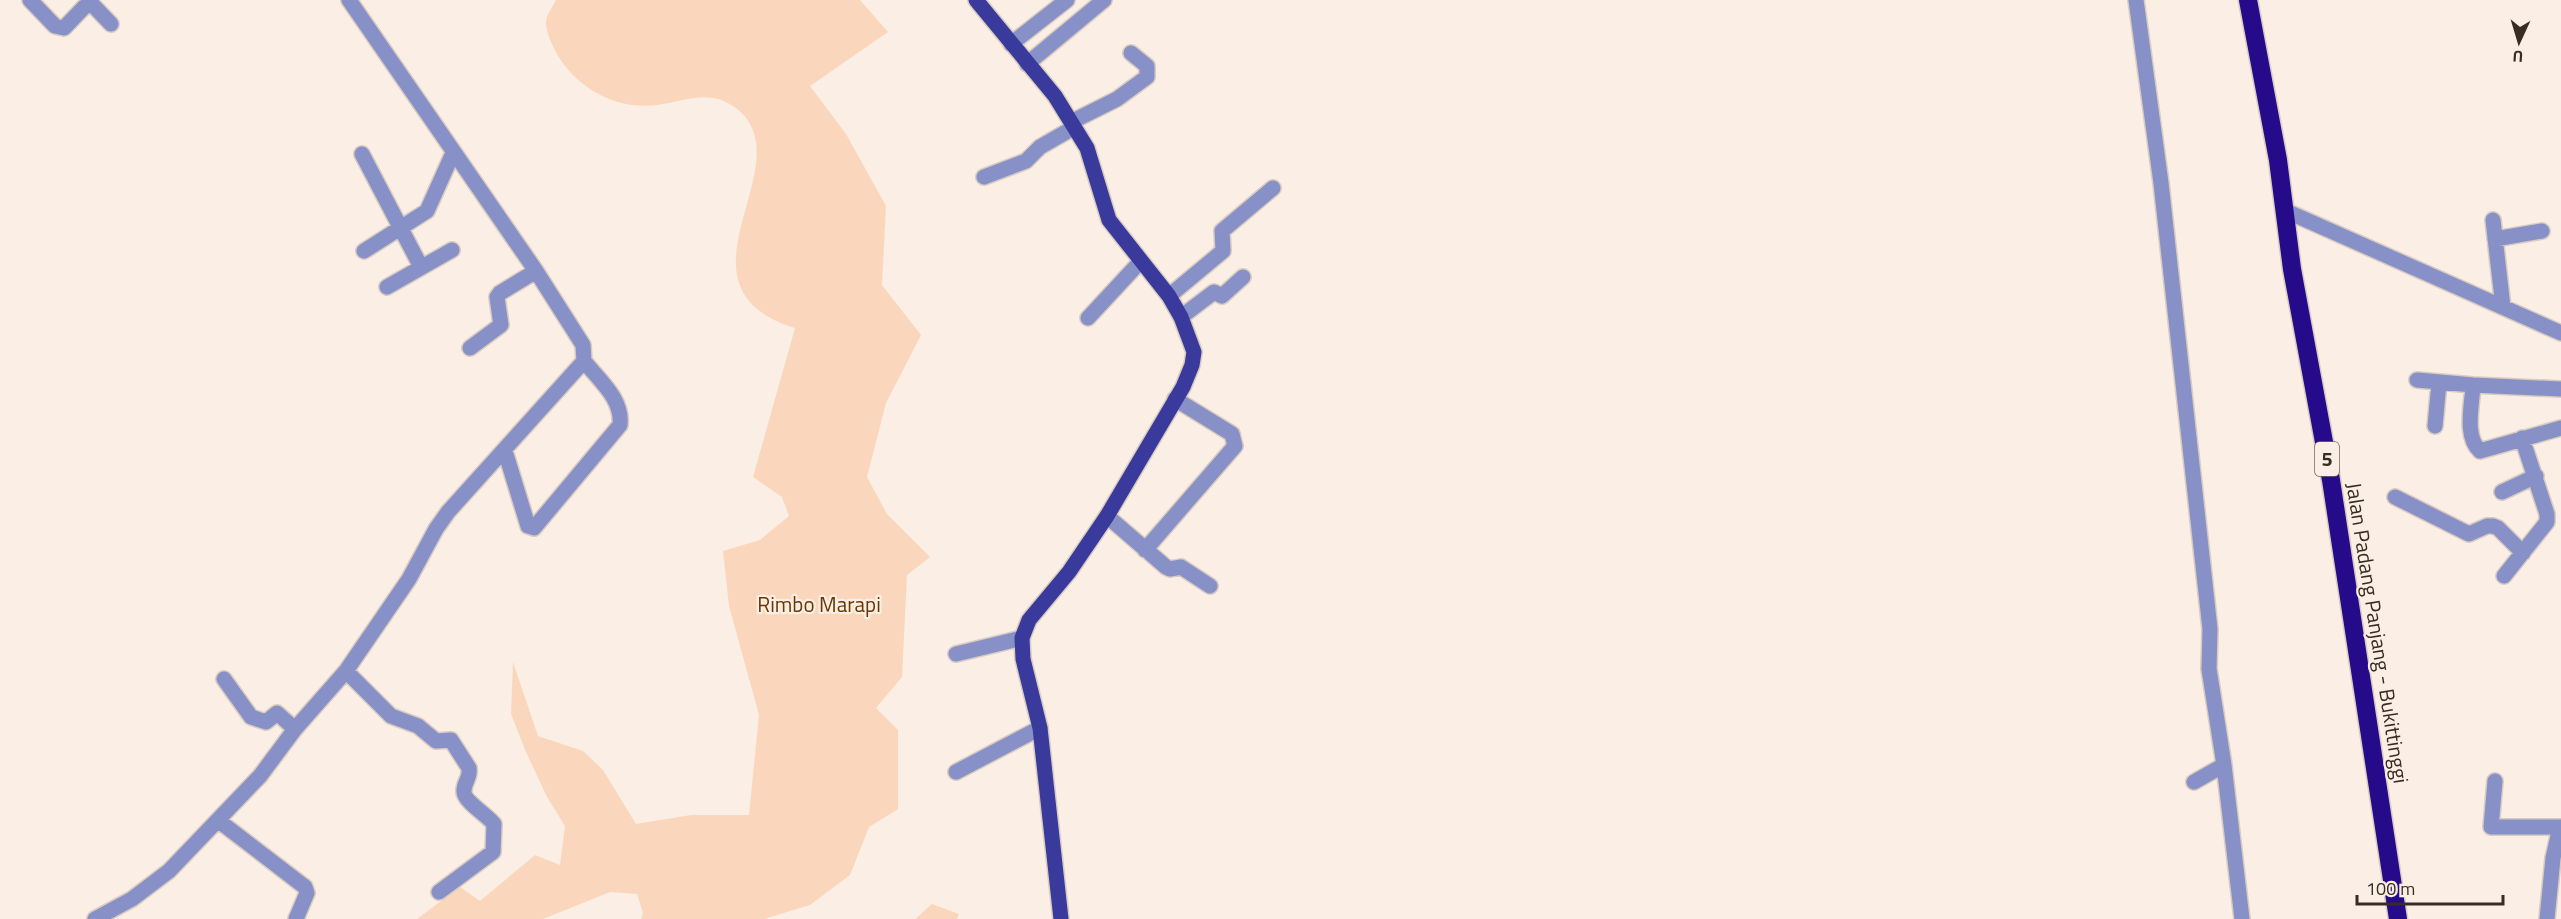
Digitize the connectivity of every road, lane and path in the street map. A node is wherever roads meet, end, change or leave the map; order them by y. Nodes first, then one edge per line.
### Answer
1 (30, 0) edge
2 (349, 0) edge
3 (976, 0) edge
4 (1067, 0) edge
5 (1104, 0) edge
6 (2136, 0) edge
7 (2248, 0) edge
8 (88, 1) edge
9 (111, 24) dead end
10 (1011, 44) junction
11 (1131, 53) dead end
12 (1027, 64) junction
13 (1072, 125) junction
14 (453, 153) junction
15 (362, 154) dead end
16 (984, 177) dead end
17 (1273, 188) dead end
18 (2286, 211) junction
19 (2493, 220) dead end
20 (399, 229) junction
21 (2542, 231) dead end
22 (2495, 239) junction
23 (452, 250) dead end
24 (364, 251) dead end
25 (1140, 262) junction
26 (421, 267) junction
27 (536, 271) junction
28 (1243, 277) dead end
29 (387, 287) dead end
30 (1169, 296) junction
31 (2503, 307) junction
32 (1181, 317) junction
33 (1088, 318) dead end
34 (2561, 333) edge
35 (470, 348) dead end
36 (584, 362) junction
37 (2417, 380) dead end
38 (2439, 383) junction
39 (2473, 386) junction
40 (2561, 389) edge
41 (1179, 393) junction
42 (2435, 426) dead end
43 (2561, 428) edge
44 (2522, 438) junction
45 (505, 451) junction
46 (2536, 476) junction
47 (2502, 492) dead end
48 (2395, 497) dead end
49 (1107, 516) junction
50 (1145, 550) junction
51 (2523, 553) junction
52 (2504, 576) dead end
53 (1210, 586) dead end
54 (1022, 638) junction
55 (956, 654) dead end
56 (346, 671) junction
57 (224, 679) dead end
58 (1040, 728) junction
59 (295, 729) junction
60 (2224, 765) junction
61 (956, 772) dead end
62 (2495, 781) dead end
63 (2194, 782) dead end
64 (219, 821) junction
65 (2561, 827) edge
66 (2561, 835) edge
67 (439, 892) dead end
68 (95, 919) edge
69 (296, 919) edge
70 (1061, 919) edge
71 (2242, 919) edge
72 (2398, 919) edge
73 (2547, 919) edge

1 - 8 street
2 - 14 street
3 - 10 main road
4 - 10 street
5 - 12 street
6 - 60 street
7 - 18 highway, Jalan Padang Panjang - Bukittinggi / 5
8 - 9 street
10 - 12 main road
11 - 13 street
12 - 13 main road
13 - 16 street
13 - 25 main road
14 - 20 street
14 - 27 street
15 - 20 street
17 - 30 street
18 - 31 street
18 - 72 highway, Jalan Padang Panjang - Bukittinggi / 5
19 - 22 street
20 - 24 street
20 - 26 street
21 - 22 street
22 - 31 street
23 - 26 street
25 - 30 main road
25 - 33 street
26 - 29 street
27 - 35 street
27 - 36 street
28 - 32 street
30 - 32 main road
31 - 34 street
32 - 41 main road
36 - 45 street
36 - 45 street
37 - 38 street
38 - 39 street
38 - 42 street
39 - 40 street
39 - 44 street
41 - 49 main road
41 - 50 street
43 - 44 street
44 - 46 street
45 - 56 street
46 - 47 street
46 - 51 street
48 - 51 street
49 - 50 street
49 - 54 main road
50 - 53 street
51 - 52 street
54 - 55 street
54 - 58 main road
56 - 59 street
56 - 67 street
57 - 59 street
58 - 61 street
58 - 70 main road
59 - 64 street
60 - 63 street
60 - 71 street
62 - 65 street
64 - 68 street
64 - 69 street
66 - 73 street

